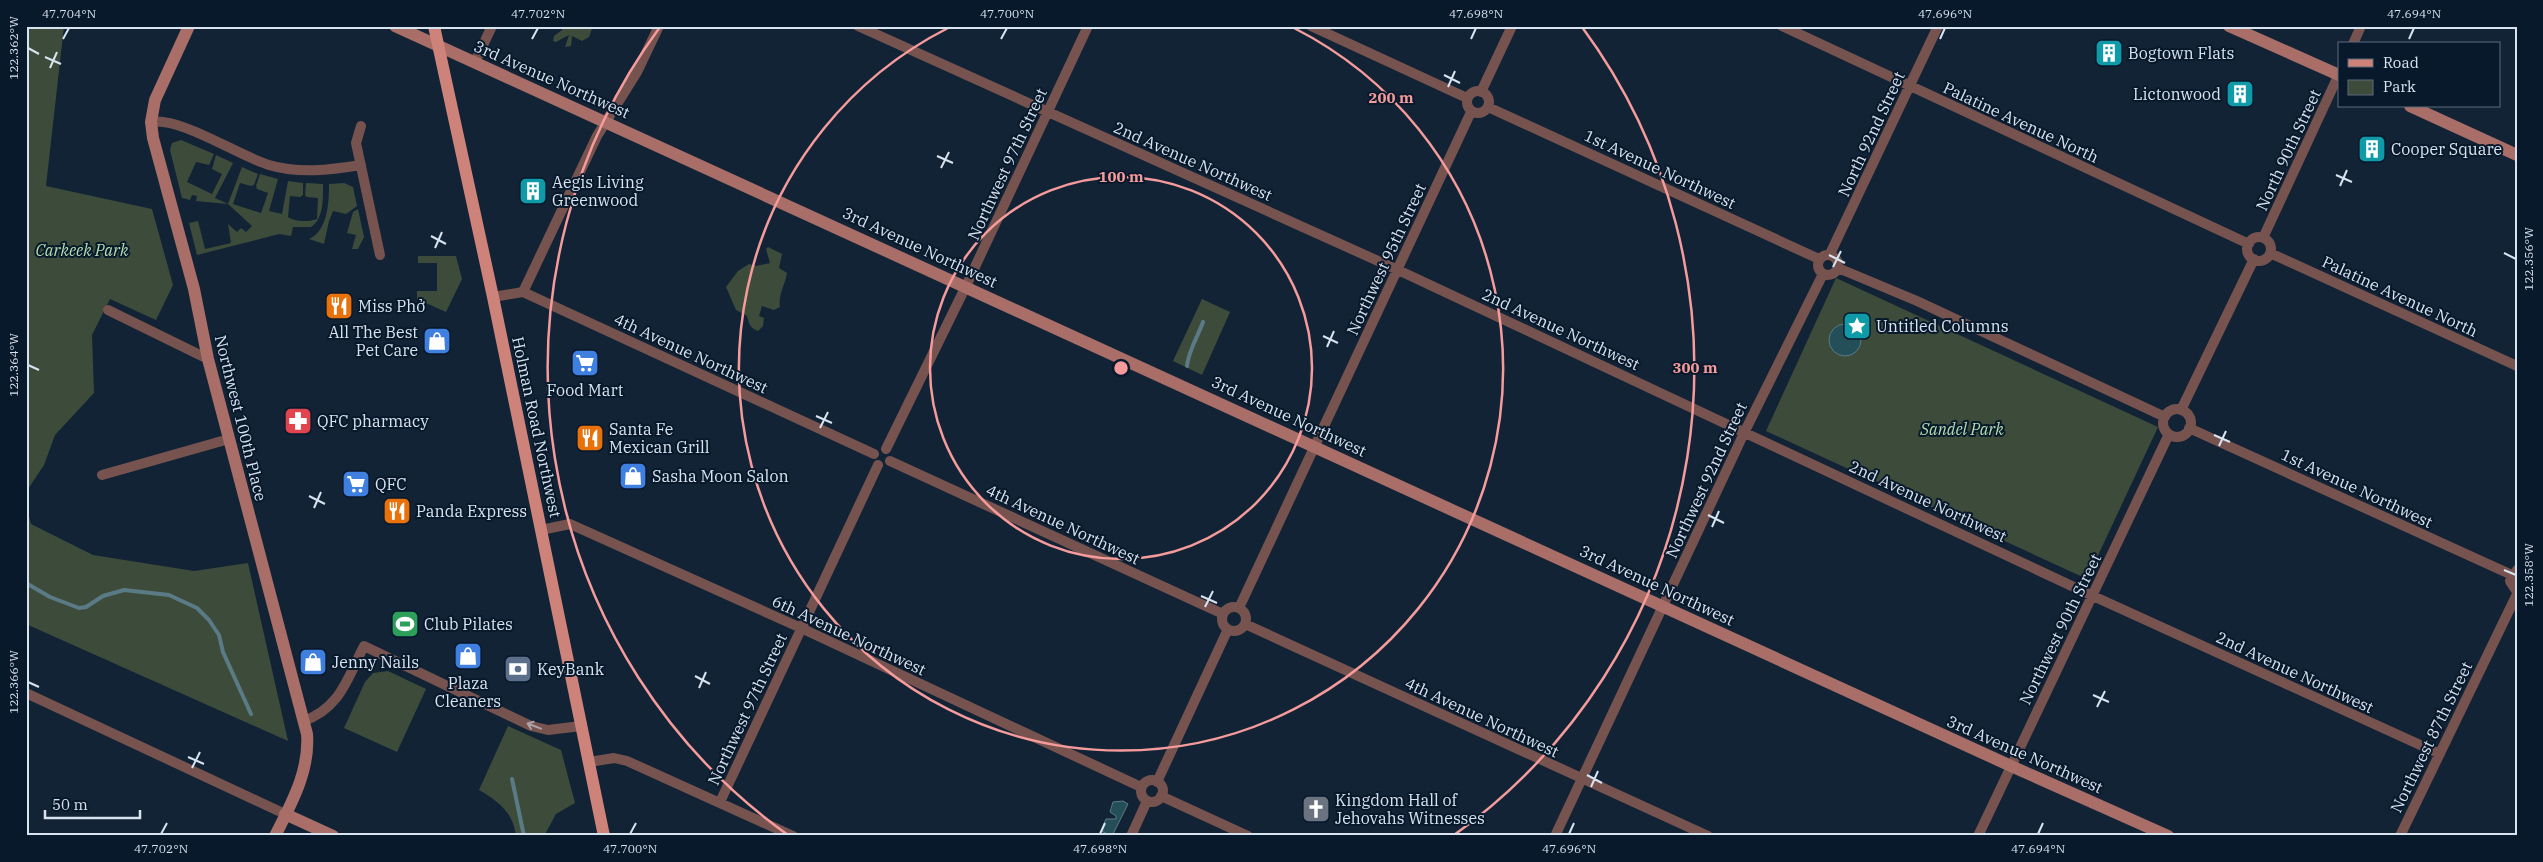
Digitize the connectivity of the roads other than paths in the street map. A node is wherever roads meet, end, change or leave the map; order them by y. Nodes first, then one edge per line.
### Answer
1 (189, 26) edge
2 (395, 26) edge
3 (434, 26) edge
4 (492, 26) edge
5 (659, 26) edge
6 (858, 26) edge
7 (1088, 26) edge
8 (1311, 26) edge
9 (1512, 26) edge
10 (1782, 26) edge
11 (1938, 26) edge
12 (2229, 26) edge
13 (2361, 26) edge
14 (2354, 42) edge
15 (438, 46) junction
16 (475, 62) junction
17 (2338, 75) edge
18 (2338, 77) edge
19 (1909, 87) junction
20 (1481, 92) junction
21 (1467, 98) junction
22 (1488, 107) junction
23 (2414, 108) edge
24 (1048, 112) junction
25 (1471, 112) junction
26 (151, 122) junction
27 (607, 122) junction
28 (361, 126) dead end
29 (2517, 155) edge
30 (361, 165) junction
31 (2263, 238) junction
32 (2249, 244) junction
33 (2270, 253) junction
34 (1830, 254) junction
35 (380, 255) dead end
36 (1819, 259) junction
37 (2254, 259) junction
38 (1838, 268) junction
39 (1398, 270) junction
40 (1823, 274) junction
41 (966, 286) junction
42 (523, 292) junction
43 (494, 297) junction
44 (108, 310) dead end
45 (208, 359) junction
46 (2517, 366) edge
47 (2181, 410) junction
48 (2164, 417) junction
49 (2189, 428) junction
50 (1746, 431) junction
51 (2169, 434) junction
52 (229, 439) junction
53 (1315, 446) junction
54 (886, 450) junction
55 (874, 454) junction
56 (890, 461) junction
57 (878, 466) junction
58 (102, 475) dead end
59 (541, 530) junction
60 (2514, 572) edge
61 (2517, 593) edge
62 (2093, 596) junction
63 (1663, 606) junction
64 (1239, 608) junction
65 (1223, 614) junction
66 (1245, 624) junction
67 (801, 628) junction
68 (1228, 629) junction
69 (26, 693) edge
70 (303, 721) junction
71 (581, 726) junction
72 (2440, 754) junction
73 (589, 762) junction
74 (2011, 766) junction
75 (1582, 779) junction
76 (1157, 782) junction
77 (1141, 787) junction
78 (1161, 796) junction
79 (1147, 801) junction
80 (720, 802) junction
81 (285, 814) junction
82 (2152, 832) edge
83 (275, 836) edge
84 (333, 836) edge
85 (604, 836) edge
86 (793, 836) edge
87 (1131, 836) edge
88 (1248, 836) edge
89 (1555, 836) edge
90 (1708, 836) edge
91 (1978, 836) edge
92 (2168, 836) edge
93 (2400, 836) edge

1 - 26 street
2 - 15 street, 3rd Avenue Northwest
3 - 15 main road, Holman Road Northwest
4 - 16 street
5 - 27 street
6 - 24 street, 2nd Avenue Northwest
7 - 24 street, Northwest 97th Street
8 - 21 street
9 - 20 street
10 - 19 street, Palatine Avenue North
11 - 19 street, North 92nd Street
12 - 17 street
13 - 14 street
15 - 16 street, 3rd Avenue Northwest
15 - 43 main road, Holman Road Northwest
16 - 27 street, 3rd Avenue Northwest
18 - 31 street, North 90th Street
19 - 32 street, Palatine Avenue North
19 - 34 street, North 92nd Street
20 - 21 street
20 - 22 street
21 - 25 street
22 - 25 street
22 - 36 street, 1st Avenue Northwest
23 - 29 street
24 - 39 street, 2nd Avenue Northwest
24 - 41 street, Northwest 97th Street
25 - 39 street, Northwest 95th Street
26 - 30 street
26 - 45 street, Northwest 100th Place
27 - 41 street, 3rd Avenue Northwest
27 - 42 street
28 - 30 street
30 - 35 street
31 - 32 street
31 - 33 street
32 - 37 street
33 - 37 street
33 - 46 street, Palatine Avenue North
34 - 36 street
34 - 38 street
36 - 40 street
37 - 47 street
38 - 40 street
38 - 48 street
39 - 50 street, 2nd Avenue Northwest
39 - 53 street, Northwest 95th Street
40 - 50 street, Northwest 92nd Street
41 - 53 street, 3rd Avenue Northwest
41 - 54 street, Northwest 97th Street
42 - 43 street
42 - 55 street, 4th Avenue Northwest
43 - 59 main road, Holman Road Northwest
44 - 45 street
45 - 52 street, Northwest 100th Place
47 - 48 street
47 - 49 street
48 - 51 street
49 - 51 street
49 - 60 street, 1st Avenue Northwest
50 - 62 street, 2nd Avenue Northwest
50 - 63 street, Northwest 92nd Street
51 - 62 street, Northwest 90th Street
52 - 58 street
52 - 70 street, Northwest 100th Place
53 - 63 street, 3rd Avenue Northwest
53 - 64 street, Northwest 95th Street
54 - 55 street
54 - 56 street
55 - 57 street
56 - 57 street
56 - 65 street, 4th Avenue Northwest
57 - 67 street, Northwest 97th Street
59 - 67 street, 6th Avenue Northwest
59 - 71 main road, Holman Road Northwest
60 - 61 street
61 - 72 street, Northwest 87th Street
62 - 72 street, 2nd Avenue Northwest
62 - 74 street, Northwest 90th Street
63 - 74 street, 3rd Avenue Northwest
63 - 75 street, Northwest 92nd Street
64 - 65 street
64 - 66 street
65 - 68 street
66 - 68 street
66 - 75 street, 4th Avenue Northwest
67 - 77 street, 6th Avenue Northwest
67 - 80 street, Northwest 97th Street
68 - 76 street
69 - 81 street
71 -> 70 street
70 - 81 street, Northwest 100th Place
71 - 73 main road, Holman Road Northwest
72 - 93 street, Northwest 87th Street
73 - 80 street
73 - 85 main road, Holman Road Northwest
74 - 82 street, 3rd Avenue Northwest
74 - 91 street, Northwest 90th Street
75 - 89 street, Northwest 92nd Street
75 - 90 street, 4th Avenue Northwest
76 - 77 street
76 - 78 street
77 - 79 street
78 - 79 street
78 - 88 street
79 - 87 street
80 - 86 street
81 - 83 street, Northwest 100th Place
81 - 84 street
82 - 92 street, 3rd Avenue Northwest

